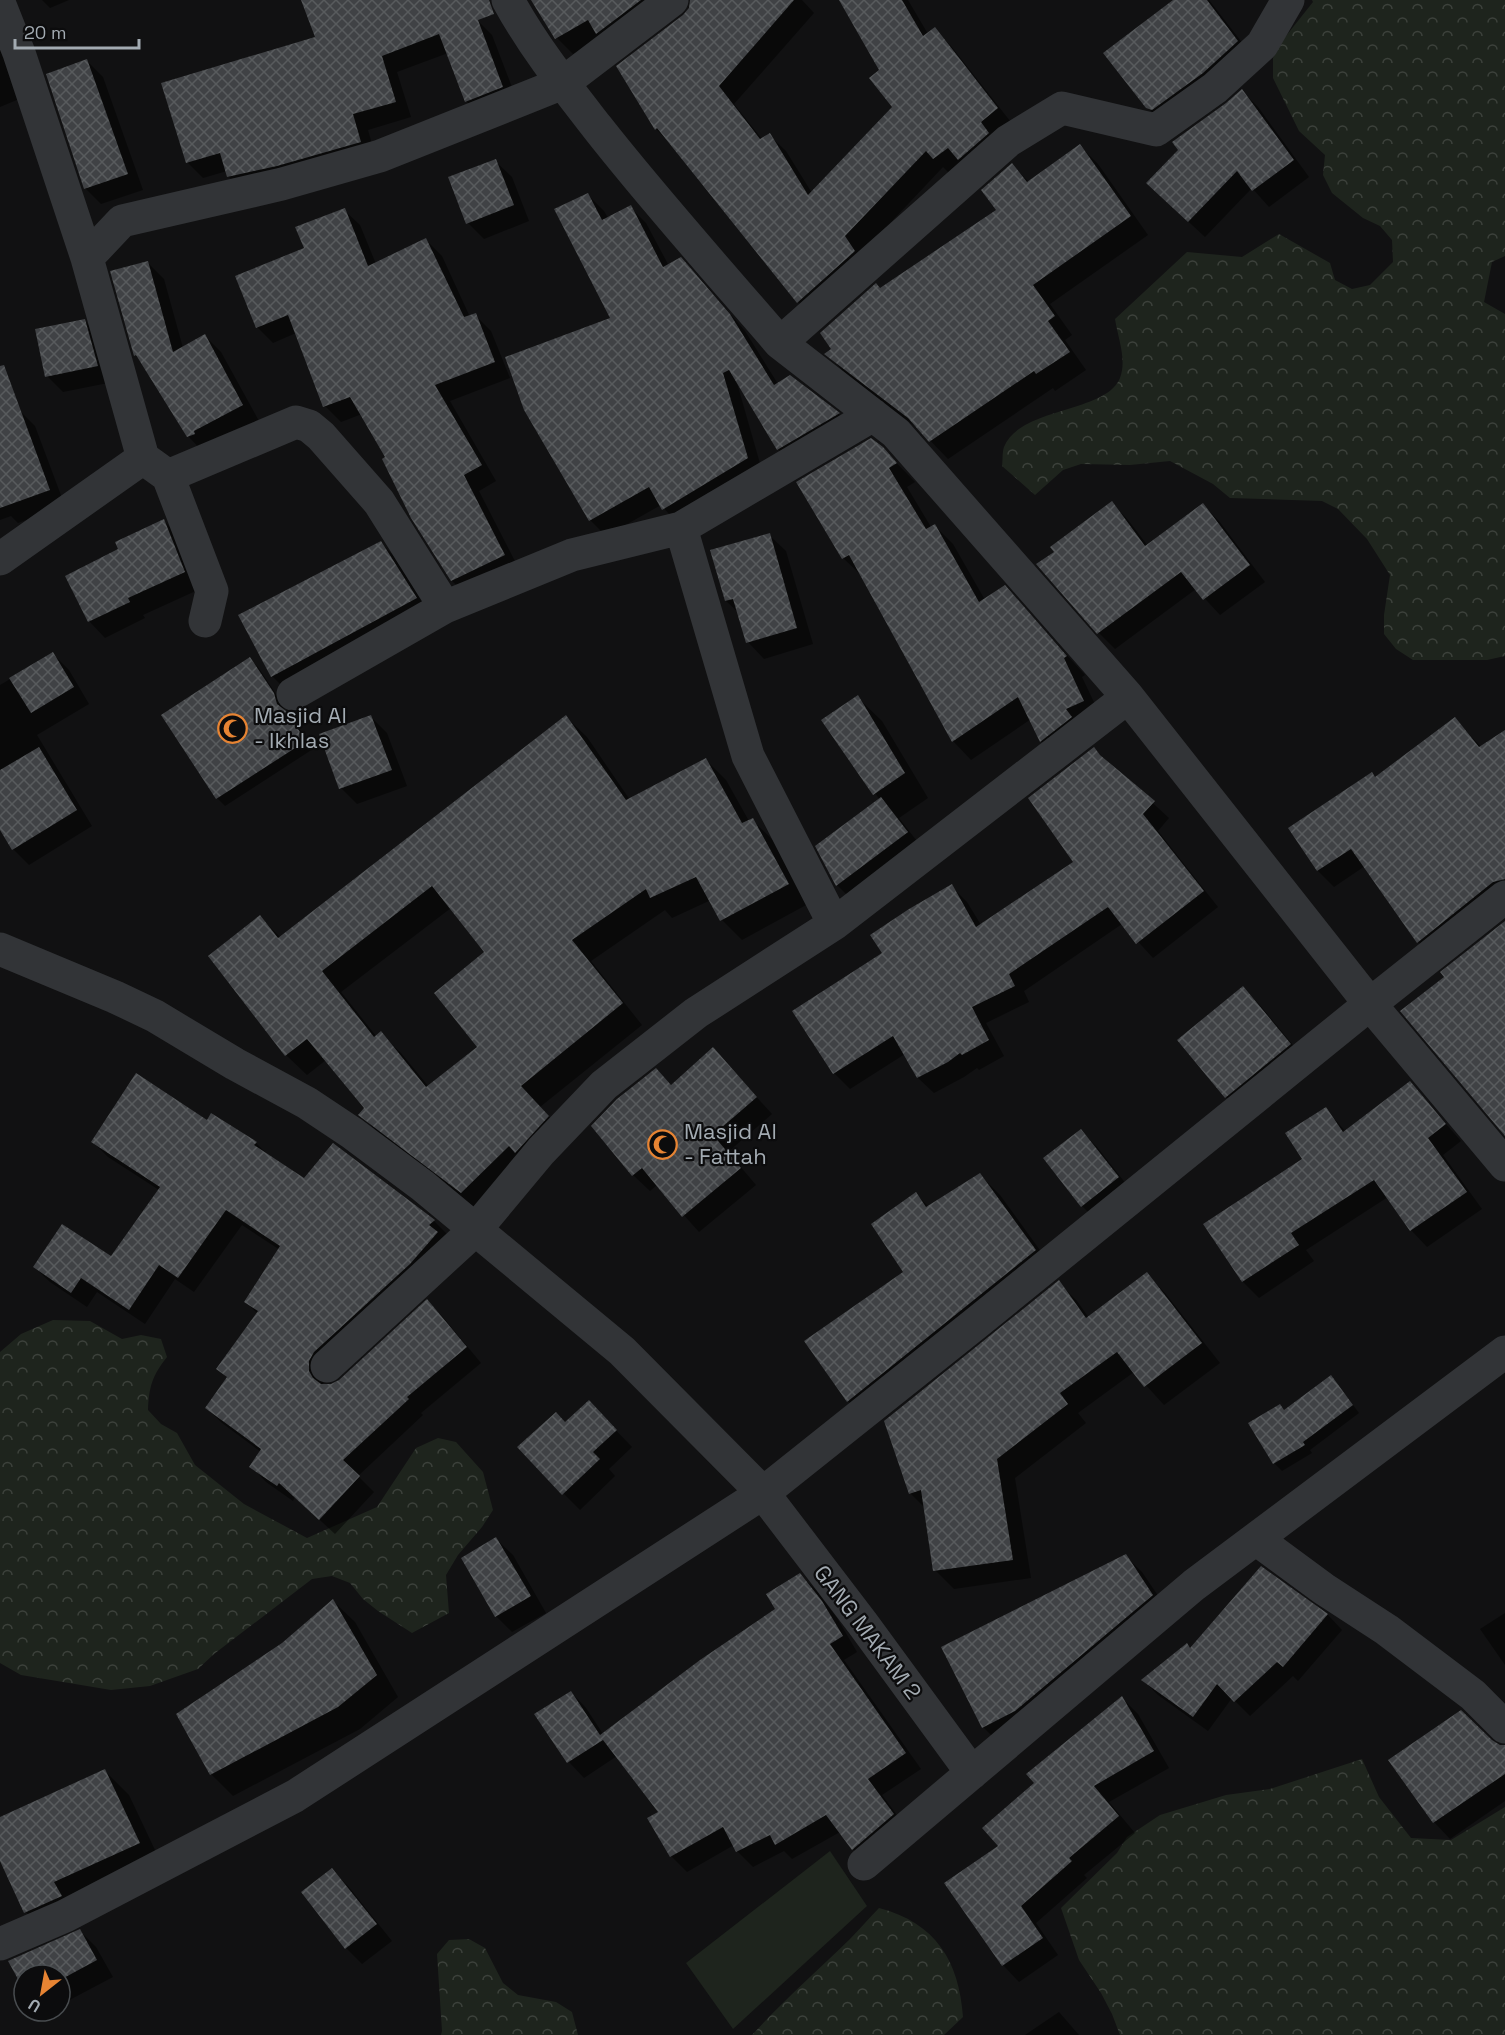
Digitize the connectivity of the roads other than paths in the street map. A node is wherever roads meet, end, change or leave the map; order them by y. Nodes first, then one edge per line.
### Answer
1 (508, 0) edge
2 (672, 0) edge
3 (1288, 0) edge
4 (0, 5) edge
5 (563, 83) junction
6 (87, 258) junction
7 (780, 343) junction
8 (873, 415) junction
9 (156, 467) junction
10 (681, 528) junction
11 (0, 559) edge
12 (445, 607) junction
13 (205, 621) dead end
14 (293, 694) dead end
15 (1128, 697) junction
16 (1505, 897) edge
17 (834, 924) junction
18 (0, 949) edge
19 (1370, 1004) junction
20 (1505, 1165) edge
21 (476, 1229) junction
22 (1505, 1352) edge
23 (327, 1366) dead end
24 (763, 1493) junction
25 (1256, 1539) junction
26 (1505, 1727) edge
27 (972, 1773) junction
28 (864, 1864) dead end
29 (1, 1943) edge

1 - 5 street
2 - 5 street
3 - 7 street
4 - 6 street
5 - 6 street
5 - 7 street
6 - 9 street
7 - 8 street
8 - 10 street
8 - 15 street
9 - 11 street
9 - 12 street
9 - 13 street
10 - 12 street
10 - 17 street
12 - 14 street
15 - 17 street
15 - 19 street
16 - 19 street
17 - 21 street
18 - 21 street, GANG MAKAM 2
19 - 20 street
19 - 24 street
21 - 23 street
21 - 24 street, GANG MAKAM 2
22 - 25 street
24 - 27 street, GANG MAKAM 2
24 - 29 street
25 - 26 street
25 - 27 street
27 - 28 street

